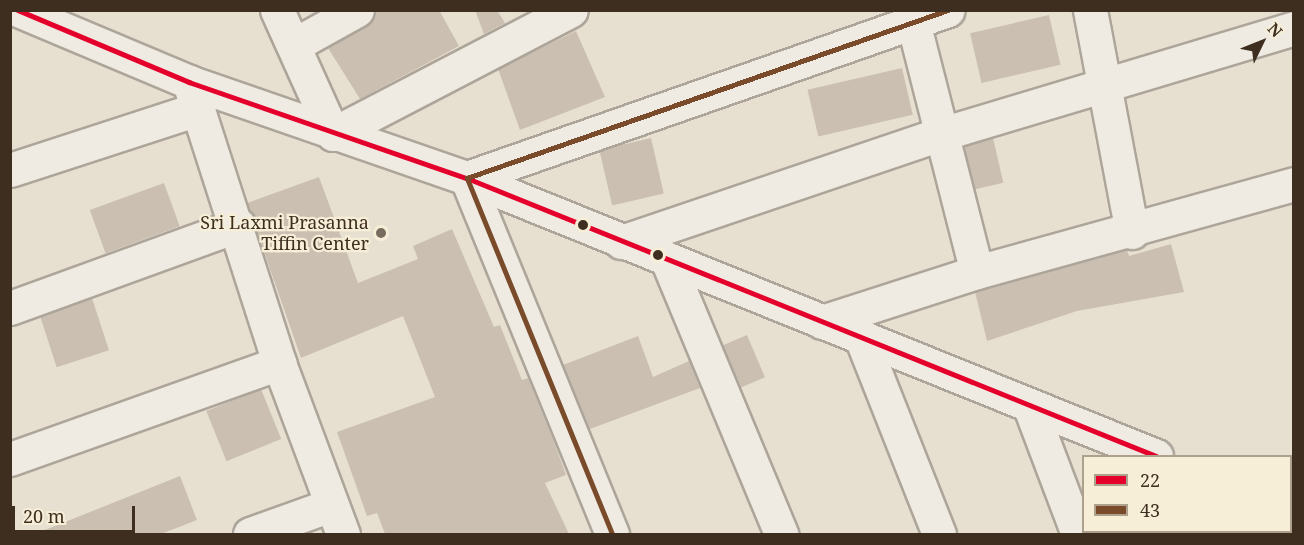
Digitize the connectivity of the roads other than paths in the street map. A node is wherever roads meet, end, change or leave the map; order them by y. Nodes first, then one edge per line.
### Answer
1 (277, 10) edge
2 (357, 10) edge
3 (571, 10) edge
4 (948, 10) edge
5 (1090, 10) edge
6 (911, 16) edge
7 (21, 18) edge
8 (1293, 28) edge
9 (294, 45) junction
10 (1107, 84) junction
11 (193, 96) junction
12 (333, 134) junction
13 (938, 135) junction
14 (10, 170) edge
15 (467, 178) junction
16 (1293, 184) edge
17 (238, 225) junction
18 (1132, 232) junction
19 (621, 242) junction
20 (668, 262) junction
21 (977, 272) junction
22 (10, 308) edge
23 (822, 322) junction
24 (861, 337) junction
25 (279, 363) junction
26 (1030, 407) junction
27 (1153, 455) edge
28 (10, 459) edge
29 (337, 520) edge
30 (250, 534) edge
31 (612, 534) edge
32 (781, 534) edge
33 (939, 534) edge
34 (1078, 534) edge

1 - 9 street
2 - 9 street
3 - 12 street
4 - 6 street
5 - 10 street
6 - 13 street
6 - 15 street
7 - 11 street
8 - 10 street
9 - 12 street
10 - 13 street
10 - 18 street
11 - 12 street
11 - 14 street
11 - 17 street
12 - 15 street
13 - 19 street
13 - 21 street
15 - 19 street
15 - 31 street
16 - 18 street
17 - 22 street
17 - 25 street
18 - 21 street
19 - 20 street
20 - 23 street
20 - 32 street
21 - 23 street
23 - 24 street
24 - 26 street
24 - 33 street
25 - 28 street
25 - 29 street
26 - 27 street
26 - 34 street
29 - 30 street

